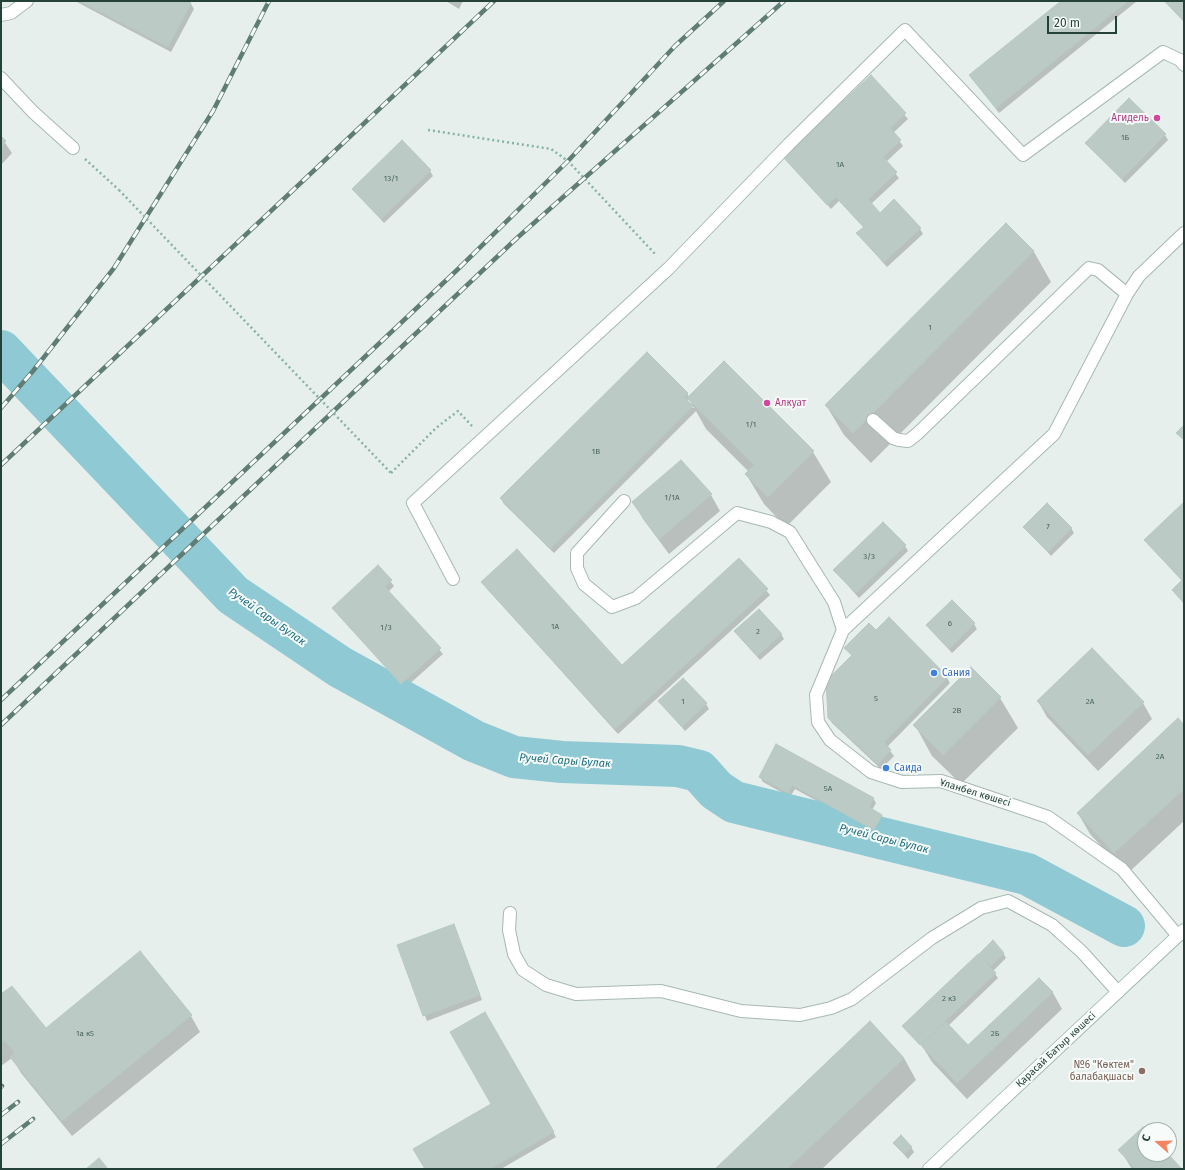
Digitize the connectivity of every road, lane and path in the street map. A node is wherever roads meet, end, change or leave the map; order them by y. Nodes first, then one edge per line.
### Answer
1 (27, 1) edge
2 (1, 15) edge
3 (1184, 65) edge
4 (1, 78) edge
5 (428, 130) dead end
6 (73, 148) joint
7 (1184, 233) edge
8 (668, 269) junction
9 (1127, 294) junction
10 (873, 420) dead end
11 (483, 438) junction
12 (624, 501) dead end
13 (453, 579) dead end
14 (843, 630) junction
15 (510, 914) dead end
16 (1181, 933) edge
17 (1118, 992) junction
18 (929, 1169) edge

1 - 2 street
3 - 8 street
4 - 6 street
5 - 8 path
6 - 11 path, bridge
7 - 9 street
8 - 11 street
9 - 10 street
9 - 14 street
11 - 13 street
12 - 14 street
14 - 16 street, Ұланбел көшесі
15 - 17 street
16 - 17 street, Қарасай Батыр көшесі
17 - 18 street, Қарасай Батыр көшесі

